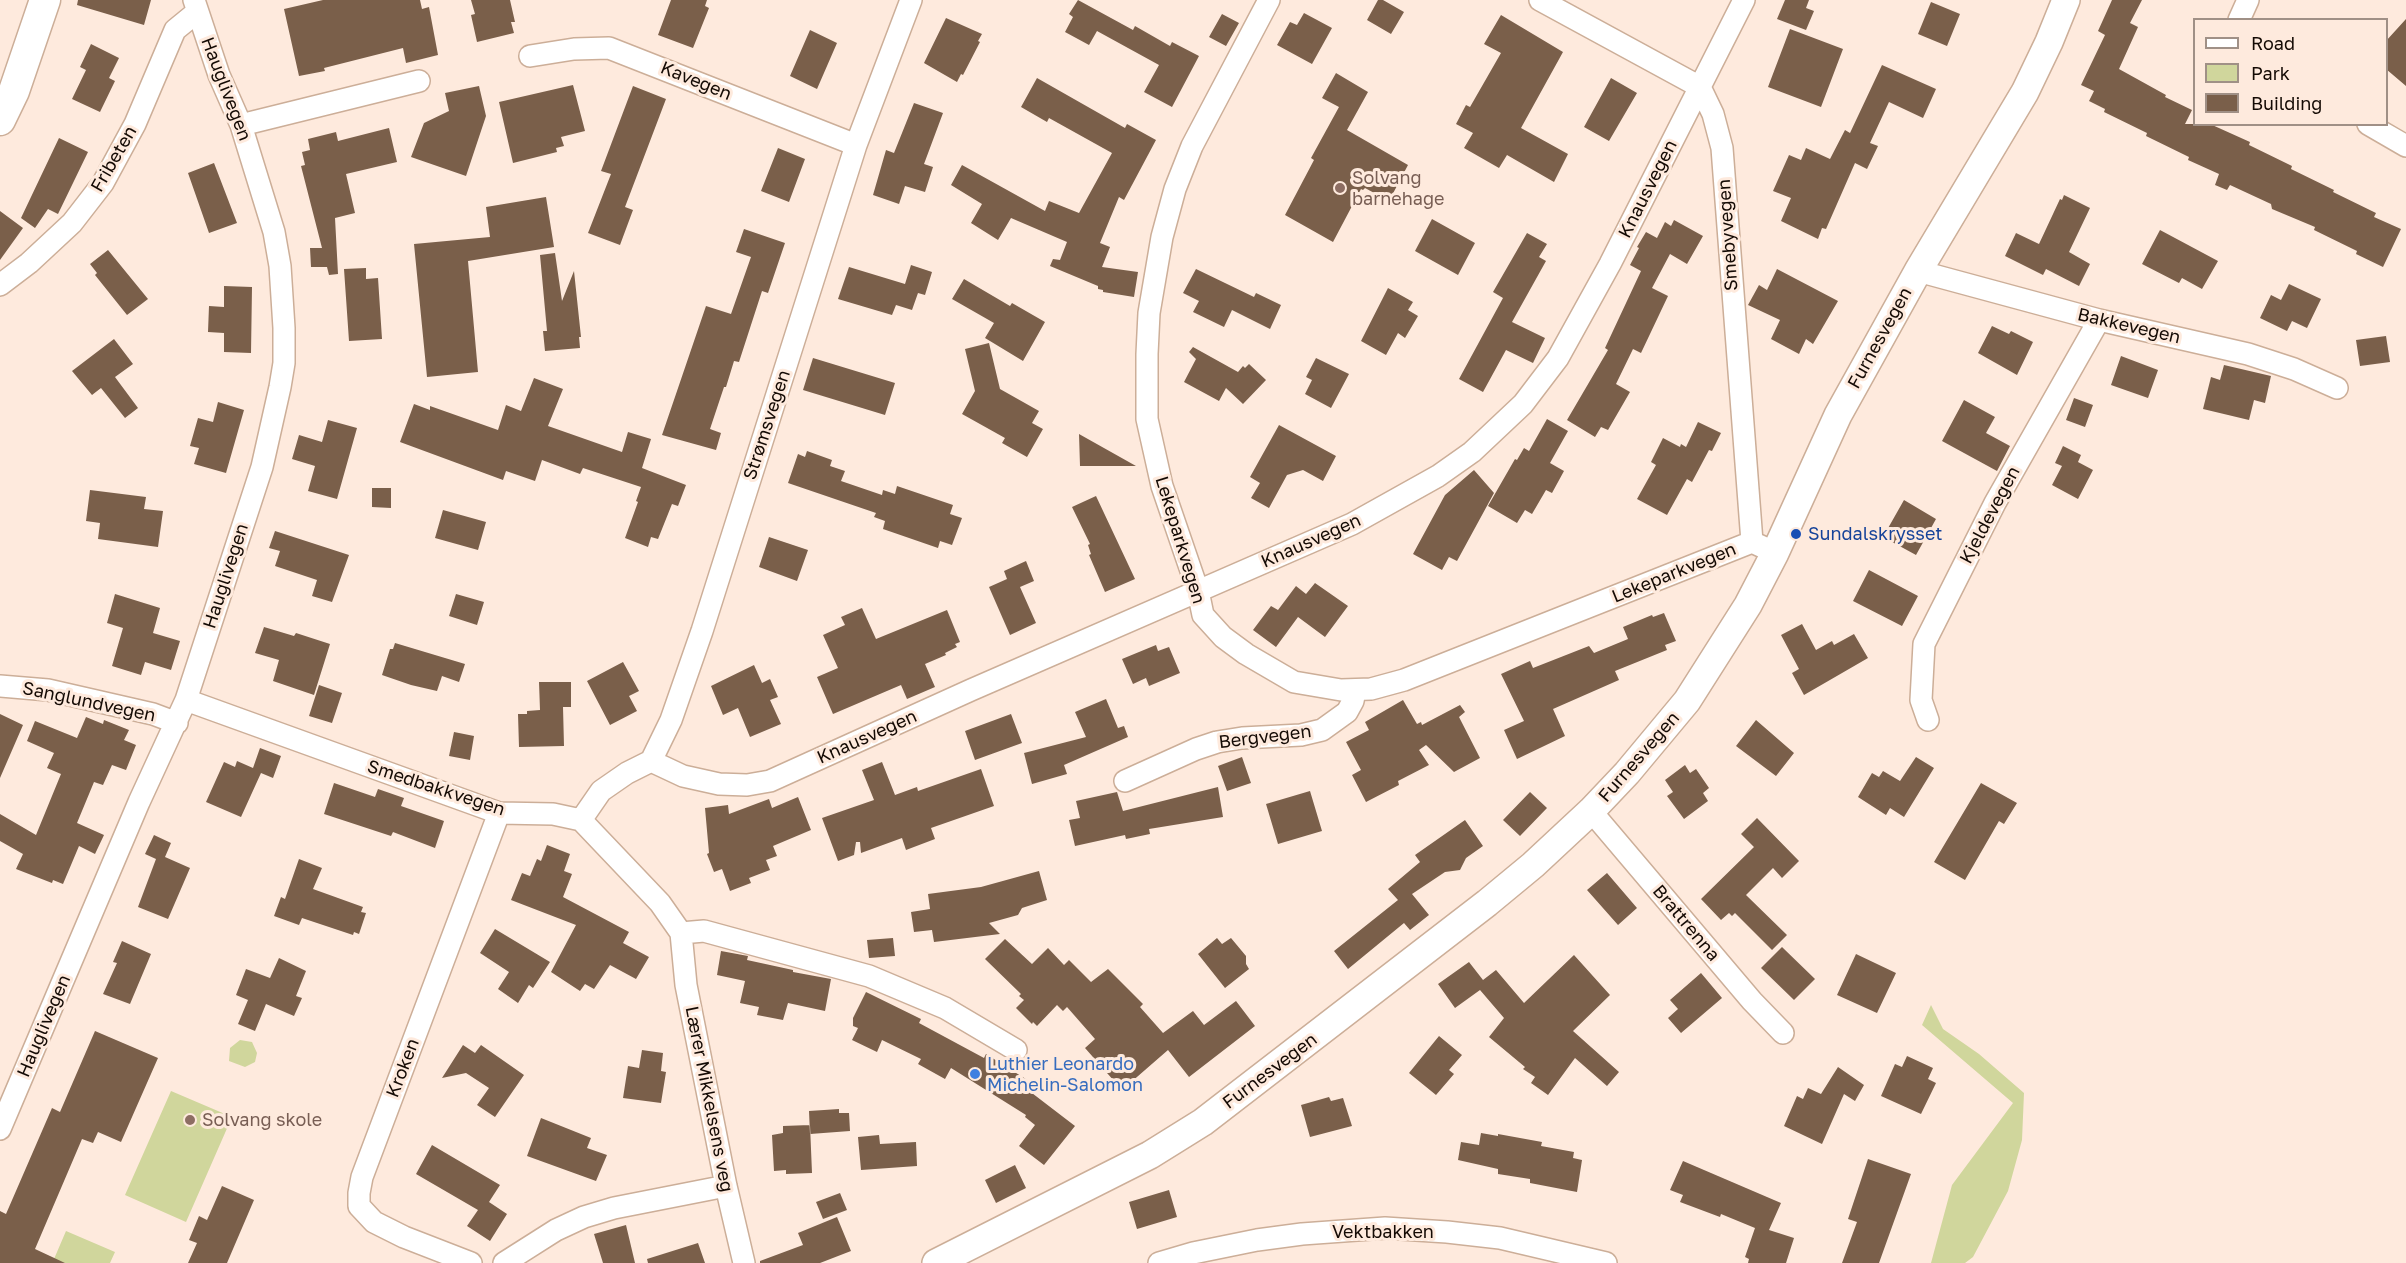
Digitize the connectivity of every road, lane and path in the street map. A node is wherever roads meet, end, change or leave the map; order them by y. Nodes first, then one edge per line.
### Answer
1 (45, 0) edge
2 (911, 0) edge
3 (1269, 0) edge
4 (1540, 0) edge
5 (1744, 0) edge
6 (2066, 0) edge
7 (2248, 0) edge
8 (195, 6) edge
9 (2240, 18) edge
10 (530, 56) dead end
11 (419, 81) dead end
12 (1700, 87) junction
13 (0, 120) edge
14 (241, 125) junction
15 (2371, 126) edge
16 (856, 145) junction
17 (2406, 146) edge
18 (1918, 271) junction
19 (0, 285) edge
20 (2099, 320) junction
21 (2337, 388) dead end
22 (1763, 547) junction
23 (1197, 591) junction
24 (0, 686) edge
25 (1354, 691) junction
26 (186, 700) junction
27 (1928, 720) dead end
28 (177, 723) junction
29 (651, 761) junction
30 (1125, 781) dead end
31 (1591, 811) junction
32 (499, 813) junction
33 (581, 820) junction
34 (681, 933) junction
35 (1783, 1033) dead end
36 (1016, 1050) dead end
37 (0, 1129) edge
38 (726, 1186) junction
39 (471, 1263) edge
40 (504, 1263) edge
41 (744, 1263) edge
42 (936, 1263) edge
43 (1159, 1263) edge
44 (1606, 1263) edge

1 - 13 main road
2 - 16 street, Strømsvegen
3 - 23 street, Lekeparkvegen
4 - 12 street
5 - 12 street, Knausvegen
6 - 18 street, Furnesvegen
7 - 9 street
8 - 14 street, Hauglivegen
8 - 19 street, Fribeten
10 - 16 street, Kavegen
11 - 14 street
12 - 22 street, Smebyvegen
12 - 23 street, Knausvegen
14 - 26 street, Hauglivegen
15 - 17 street
16 - 29 street, Strømsvegen
18 - 20 street, Bakkevegen
18 - 22 street, Furnesvegen
20 - 21 street, Bakkevegen
20 - 27 street, Kjeldevegen
22 - 25 street, Lekeparkvegen
22 - 31 street, Furnesvegen
23 - 25 street, Lekeparkvegen
23 - 29 street, Knausvegen
24 - 28 street, Sanglundvegen
25 - 30 street, Bergvegen
26 - 28 street, Hauglivegen
26 - 32 street, Smedbakkvegen
28 - 37 street, Hauglivegen
29 - 33 street
31 - 35 street, Brattrenna
31 - 42 street, Furnesvegen
32 - 33 street, Smedbakkvegen
32 - 39 street, Kroken
33 - 34 street
34 - 36 street
34 - 38 street, Lærer Mikkelsens veg
38 - 40 street
38 - 41 street, Lærer Mikkelsens veg
43 - 44 street, Vektbakken

